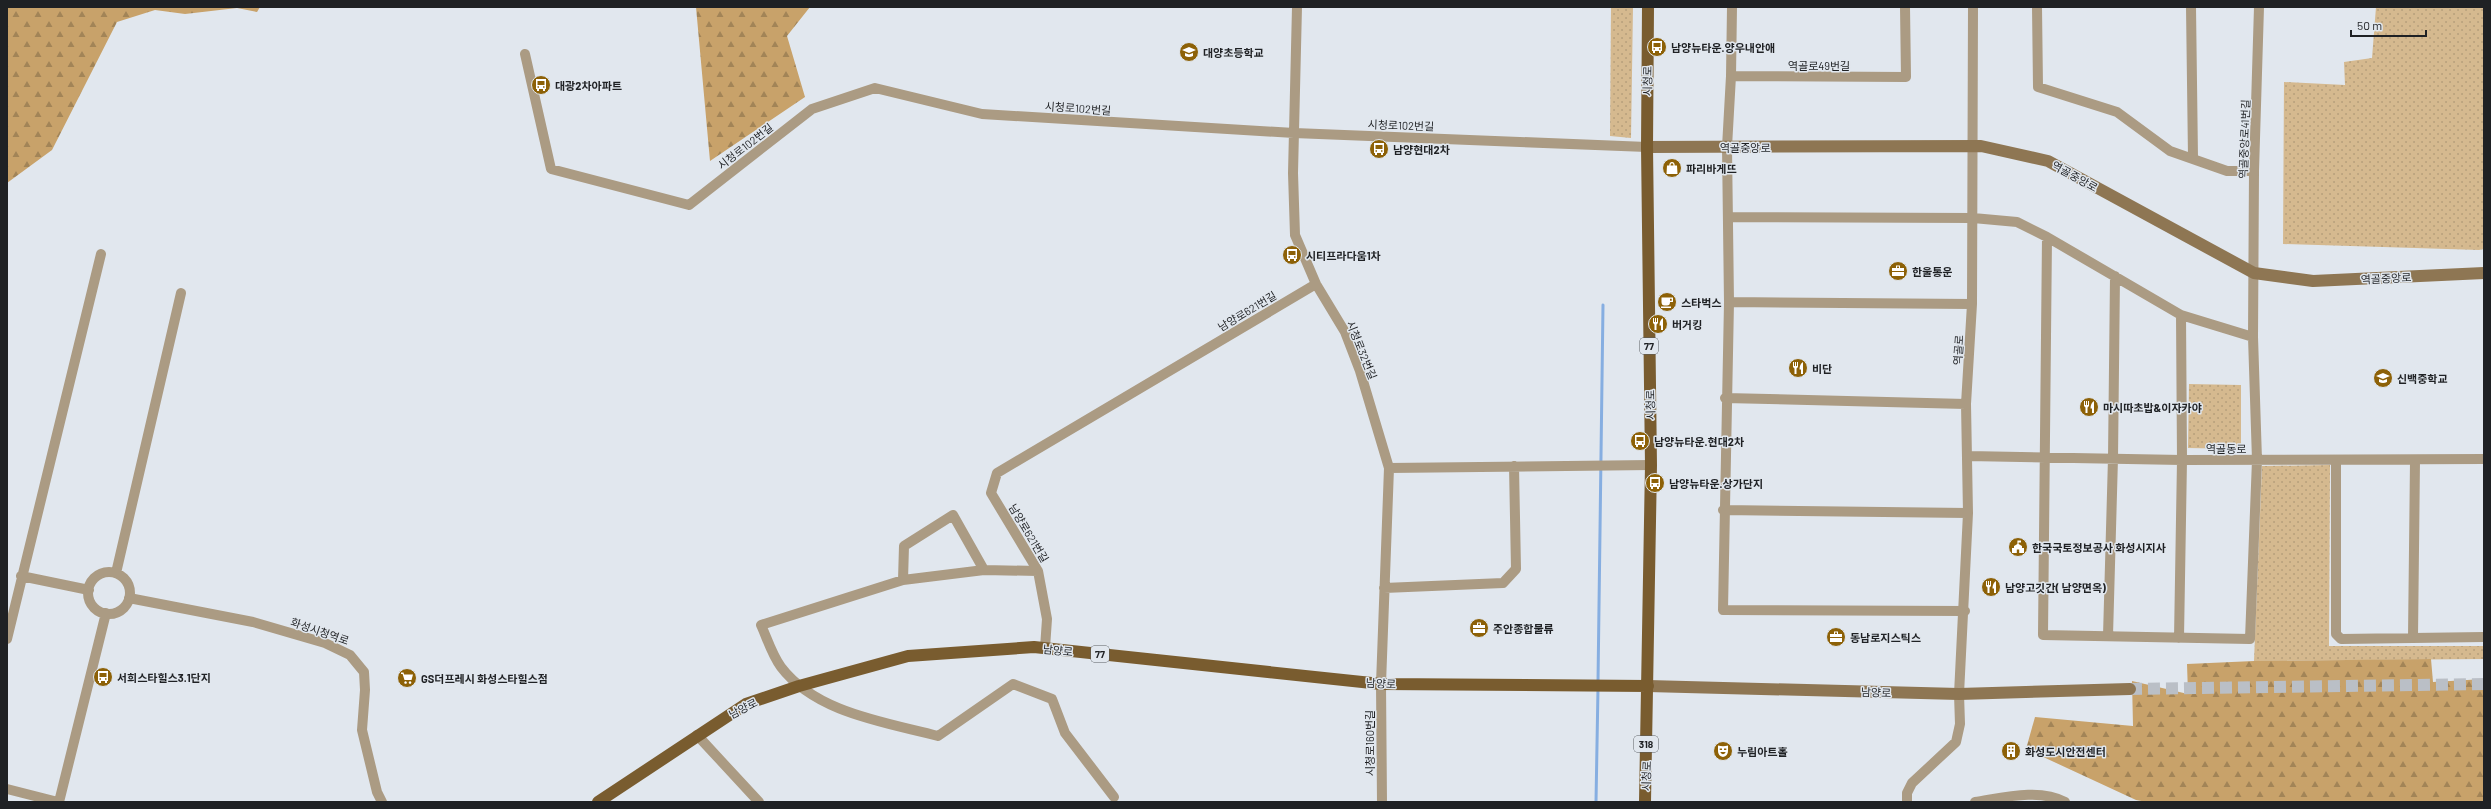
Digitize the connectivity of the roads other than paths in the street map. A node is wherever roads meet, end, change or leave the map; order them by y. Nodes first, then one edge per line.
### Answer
1 (1297, 7) edge
2 (1648, 7) edge
3 (1732, 7) edge
4 (1905, 7) edge
5 (1973, 7) edge
6 (2037, 7) edge
7 (2190, 7) edge
8 (2259, 7) edge
9 (525, 54) dead end
10 (1731, 76) junction
11 (1294, 133) junction
12 (1972, 146) junction
13 (1646, 147) junction
14 (1727, 147) junction
15 (2193, 158) junction
16 (2254, 171) junction
17 (1728, 217) junction
18 (1972, 218) junction
19 (2047, 237) junction
20 (101, 254) dead end
21 (2254, 273) junction
22 (2484, 274) edge
23 (2115, 276) junction
24 (1316, 284) junction
25 (181, 293) dead end
26 (1729, 302) junction
27 (1972, 304) junction
28 (2181, 315) junction
29 (2253, 337) junction
30 (1725, 398) junction
31 (1966, 404) junction
32 (1968, 456) junction
33 (2044, 456) junction
34 (2113, 458) junction
35 (2484, 459) edge
36 (2182, 460) junction
37 (2257, 460) junction
38 (2336, 460) junction
39 (2416, 461) junction
40 (1651, 465) junction
41 (1514, 466) junction
42 (1389, 468) junction
43 (1723, 510) junction
44 (1968, 513) junction
45 (984, 570) junction
46 (1038, 571) junction
47 (116, 573) junction
48 (21, 576) junction
49 (903, 580) junction
50 (1384, 588) junction
51 (89, 590) junction
52 (130, 598) junction
53 (1965, 610) junction
54 (106, 613) junction
55 (2108, 636) junction
56 (2413, 637) junction
57 (2484, 637) edge
58 (2179, 638) junction
59 (7, 639) edge
60 (1045, 648) junction
61 (1381, 684) junction
62 (799, 686) junction
63 (1648, 686) junction
64 (2130, 690) tunnel mouth
65 (1960, 694) junction
66 (697, 735) junction
67 (7, 789) edge
68 (1114, 797) dead end
69 (59, 802) edge
70 (382, 802) edge
71 (598, 802) edge
72 (759, 802) edge
73 (1382, 802) edge
74 (1645, 802) edge
75 (1907, 802) edge
76 (1975, 802) edge
77 (2065, 802) edge

1 - 11 street, 시청로32번길
2 - 13 main road, 시청로 / 77
3 - 10 street
4 - 10 street, 역골로49번길
5 - 12 street, 역골로
6 - 15 street
7 - 15 street
8 - 16 street, 역골중앙로41번길
9 - 11 street, 시청로102번길
10 - 14 street
11 - 13 street, 시청로102번길
11 - 24 street, 시청로32번길
12 - 14 street, 역골중앙로
12 - 18 street, 역골로
12 - 21 street, 역골중앙로
13 - 14 street, 역골중앙로
13 - 40 main road, 시청로 / 77
14 - 17 street
15 - 16 street
16 - 21 street, 역골중앙로41번길
17 - 18 street
17 - 26 street
18 - 19 street
18 - 27 street, 역골로
19 - 23 street
19 - 33 street
20 - 48 street
21 - 22 street, 역골중앙로
21 - 29 street, 역골중앙로41번길
23 - 28 street
23 - 34 street
24 - 42 street, 시청로32번길
24 - 46 street, 남양로621번길
25 - 47 street
26 - 27 street
26 - 30 street
27 - 31 street, 역골로
28 - 29 street
28 - 36 street
29 - 37 street, 역골중앙로41번길
30 - 31 street
30 - 43 street
31 - 32 street, 역골로
32 - 33 street, 역골동로
32 - 44 street, 역골로
33 - 34 street, 역골동로
33 - 55 street
34 - 36 street, 역골동로
34 - 55 street
35 - 39 street, 역골동로
36 - 37 street, 역골동로
36 - 58 street
37 - 38 street, 역골동로
37 - 58 street, 역골중앙로41번길
38 - 39 street, 역골동로
38 - 56 street
39 - 56 street
40 - 41 street
40 - 63 main road, 시청로 / 77
41 - 42 street
41 - 50 street
42 - 50 street, 시청로32번길
43 - 44 street
43 - 53 street
44 - 53 street, 역골로
45 - 46 street, 남양로621번길
45 - 49 street, 남양로621번길
45 - 49 street
46 - 60 street
47 - 51 street
47 - 52 street
48 - 51 street
48 - 59 street
49 - 62 street
50 - 61 street, 시청로32번길
51 - 54 street
52 - 54 street
52 - 70 street, 화성시청역로
53 - 65 street, 역골로
54 - 69 street
55 - 58 street
56 - 57 street
60 - 61 main road, 남양로 / 77
60 - 62 main road, 남양로 / 77
61 - 63 main road, 남양로 / 77
61 - 73 street, 시청로160번길
62 - 66 main road, 남양로 / 77
62 - 68 street
63 - 65 street, 남양로
63 - 74 main road, 시청로 / 318
64 - 65 street, 남양로
65 - 75 street, 역골로
66 - 71 main road, 남양로 / 77
66 - 72 street
67 - 69 street
76 - 77 street

